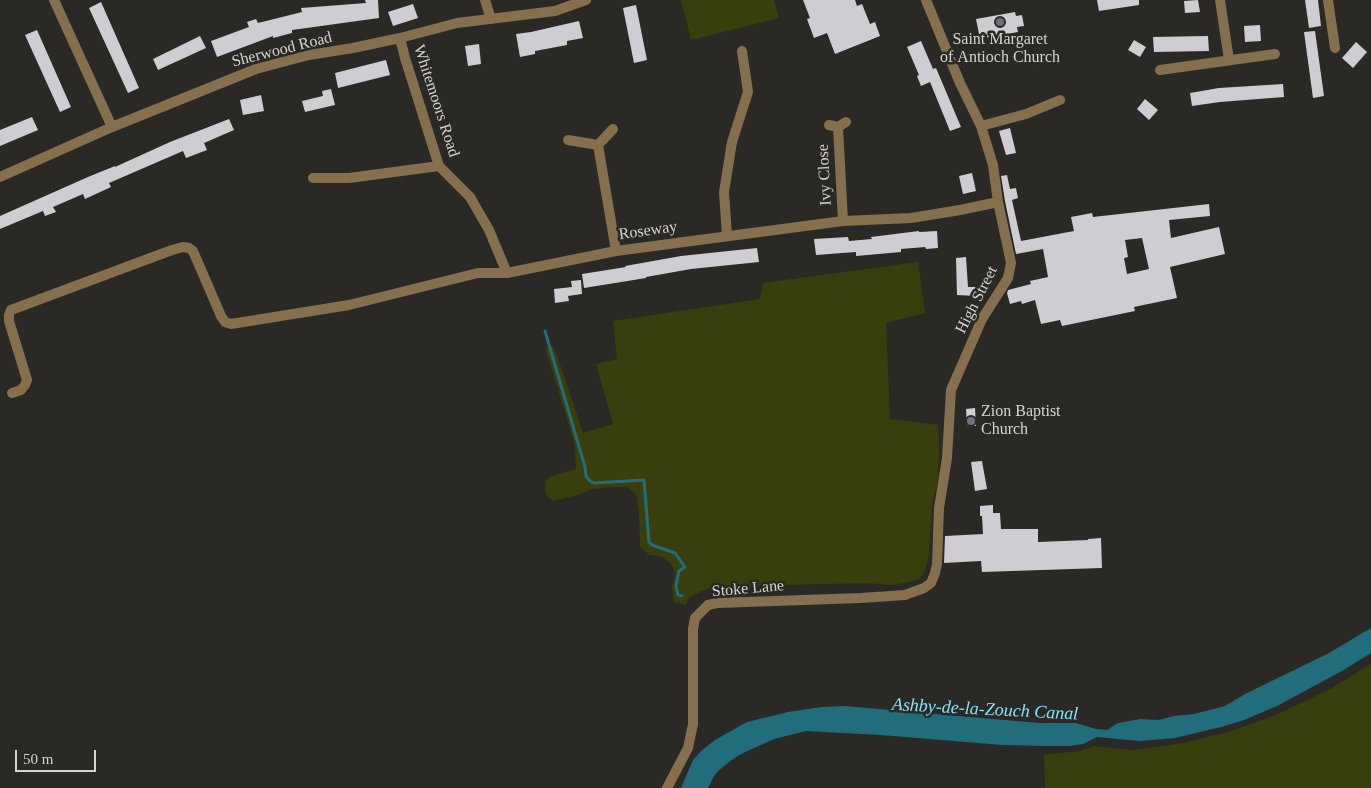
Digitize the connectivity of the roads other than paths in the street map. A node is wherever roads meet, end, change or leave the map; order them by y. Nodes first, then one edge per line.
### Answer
1 (54, 0) edge
2 (485, 0) edge
3 (586, 0) edge
4 (927, 0) edge
5 (1220, 0) edge
6 (1328, 0) edge
7 (491, 19) junction
8 (400, 38) junction
9 (1335, 48) dead end
10 (742, 51) dead end
11 (1275, 54) dead end
12 (1228, 60) junction
13 (1160, 70) dead end
14 (1060, 100) dead end
15 (838, 125) dead end
16 (981, 126) junction
17 (112, 127) junction
18 (613, 129) dead end
19 (568, 140) dead end
20 (598, 145) junction
21 (439, 166) junction
22 (0, 177) edge
23 (313, 178) dead end
24 (998, 202) junction
25 (843, 221) junction
26 (727, 236) junction
27 (616, 251) junction
28 (507, 273) junction
29 (12, 393) dead end
30 (924, 588) joint
31 (667, 788) edge

1 - 17 street
2 - 7 street
3 - 7 street, Sherwood Road
4 - 16 street, High Street
5 - 12 street
6 - 9 street
7 - 8 street, Sherwood Road
8 - 17 street, Sherwood Road
8 - 21 street, Whitemoors Road
10 - 26 street
11 - 12 street
12 - 13 street
14 - 16 street
15 - 25 street, Ivy Close
16 - 24 street, High Street
17 - 22 street, Sherwood Road
18 - 20 street
19 - 20 street
20 - 27 street
21 - 23 street
21 - 28 street, Whitemoors Road
24 - 25 street, Roseway
24 - 30 street, High Street
25 - 26 street, Roseway
26 - 27 street, Roseway
27 - 28 street, Roseway
28 - 29 street, Roseway
30 - 31 street, Stoke Lane

